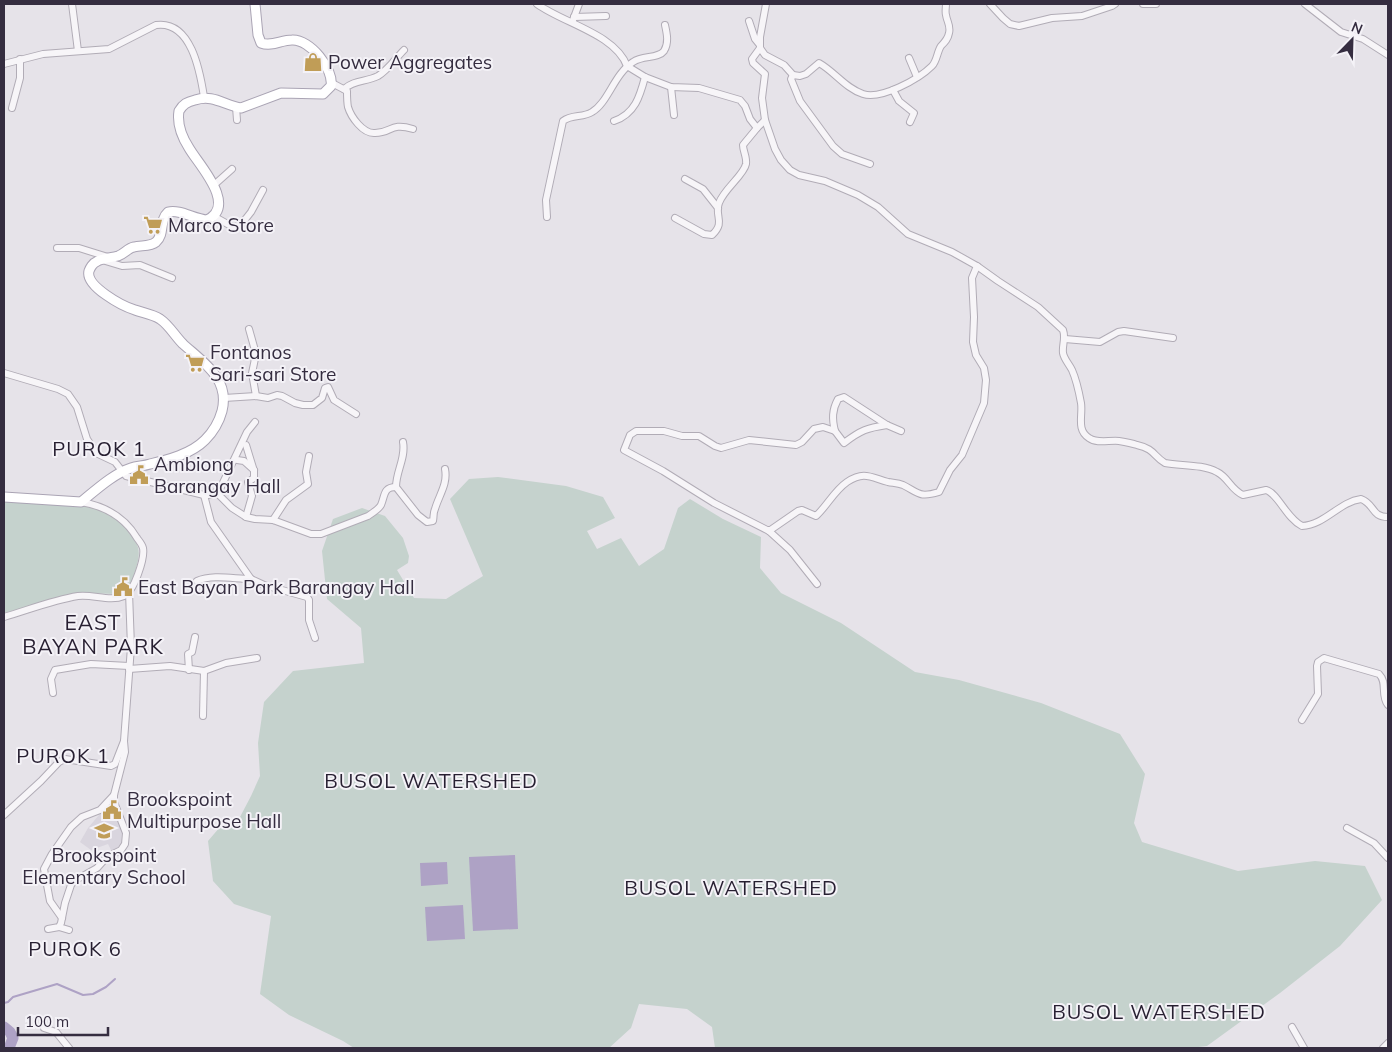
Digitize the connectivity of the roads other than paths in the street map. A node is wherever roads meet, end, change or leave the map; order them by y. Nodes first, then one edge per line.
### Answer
1 (72, 4) edge
2 (255, 4) edge
3 (537, 4) edge
4 (579, 4) edge
5 (766, 4) edge
6 (946, 4) edge
7 (990, 4) edge
8 (1114, 4) edge
9 (1143, 4) edge
10 (1156, 4) edge
11 (1305, 4) edge
12 (606, 16) dead end
13 (573, 21) junction
14 (749, 21) dead end
15 (665, 25) dead end
16 (760, 46) junction
17 (404, 50) dead end
18 (78, 51) junction
19 (1388, 55) edge
20 (909, 58) dead end
21 (20, 60) junction
22 (4, 64) edge
23 (626, 66) junction
24 (793, 75) junction
25 (645, 77) junction
26 (917, 77) junction
27 (332, 83) junction
28 (671, 87) junction
29 (344, 89) junction
30 (893, 90) junction
31 (204, 97) junction
32 (236, 107) junction
33 (12, 108) dead end
34 (674, 114) dead end
35 (237, 120) dead end
36 (765, 120) junction
37 (614, 121) dead end
38 (910, 122) dead end
39 (757, 128) junction
40 (413, 129) dead end
41 (870, 164) dead end
42 (232, 169) dead end
43 (685, 179) dead end
44 (216, 189) junction
45 (263, 190) dead end
46 (718, 208) junction
47 (213, 216) junction
48 (548, 217) dead end
49 (676, 218) dead end
50 (57, 248) dead end
51 (112, 258) junction
52 (102, 260) junction
53 (978, 266) junction
54 (172, 278) dead end
55 (249, 329) dead end
56 (1065, 338) junction
57 (1173, 338) dead end
58 (4, 373) edge
59 (256, 396) junction
60 (224, 398) junction
61 (356, 414) dead end
62 (255, 422) dead end
63 (887, 424) junction
64 (901, 430) dead end
65 (835, 431) junction
66 (403, 442) dead end
67 (246, 445) dead end
68 (309, 456) dead end
69 (237, 460) dead end
70 (445, 469) dead end
71 (254, 471) junction
72 (124, 472) junction
73 (396, 487) junction
74 (216, 492) junction
75 (204, 495) junction
76 (4, 497) edge
77 (81, 502) junction
78 (246, 517) junction
79 (1388, 517) edge
80 (273, 520) junction
81 (769, 531) junction
82 (251, 579) junction
83 (197, 581) dead end
84 (817, 584) dead end
85 (130, 592) junction
86 (4, 617) edge
87 (195, 636) dead end
88 (315, 638) dead end
89 (256, 658) dead end
90 (129, 668) junction
91 (189, 670) junction
92 (204, 671) junction
93 (53, 693) dead end
94 (1388, 705) edge
95 (203, 716) dead end
96 (1302, 720) dead end
97 (124, 741) junction
98 (114, 795) junction
99 (4, 815) edge
100 (1347, 828) dead end
101 (1388, 858) edge
102 (62, 918) junction
103 (59, 927) junction
104 (48, 930) dead end
105 (69, 930) dead end
106 (1292, 1027) dead end
107 (44, 1028) dead end
108 (69, 1048) edge
109 (1304, 1048) edge

1 - 18 street
2 - 27 main road
3 - 13 street
4 - 13 street
5 - 16 street
6 - 26 street
7 - 8 street
9 - 10 street
11 - 19 street
12 - 13 street
13 - 23 street
14 - 16 street
15 - 23 street
16 - 24 street
16 - 36 street
17 - 29 street
18 - 21 street
18 - 31 street
20 - 26 street
21 - 22 street
21 - 33 street
23 - 25 street
23 - 48 street
24 - 30 street
24 - 41 street
25 - 28 street
25 - 37 street
26 - 30 street
27 - 29 street
27 - 32 main road
28 - 34 street
28 - 39 street
29 - 40 street
30 - 38 street
31 - 32 main road
31 - 44 main road
32 - 35 street
36 - 39 street
36 - 53 street
39 - 46 street
42 - 44 street
43 - 46 street
44 - 47 main road
45 - 47 street
46 - 49 street
47 - 51 main road
50 - 51 street
51 - 52 main road
52 - 54 street
52 - 60 main road
53 - 56 street
53 - 81 street
55 - 59 street
56 - 57 street
56 - 79 street
58 - 72 street
59 - 60 street
59 - 61 street
60 - 72 main road
62 - 74 street
63 - 64 street
63 - 65 street
63 - 65 street
65 - 81 street
66 - 73 street
67 - 71 street
68 - 80 street
69 - 71 street
70 - 73 street
71 - 78 street
72 - 75 street
72 - 77 main road
73 - 80 street
74 - 75 street
74 - 78 street
75 - 82 street
76 - 77 main road
77 - 85 street
78 - 80 street
81 - 84 street
82 - 83 street
82 - 88 street
85 - 86 street
85 - 90 street
87 - 91 street
89 - 92 street
90 - 91 street
90 - 93 street
90 - 97 street
91 - 92 street
92 - 95 street
94 - 96 street
97 - 98 street
97 - 99 street
98 - 102 street
98 - 102 street
100 - 101 street
102 - 103 street
103 - 104 street
103 - 105 street
106 - 109 street
107 - 108 street

